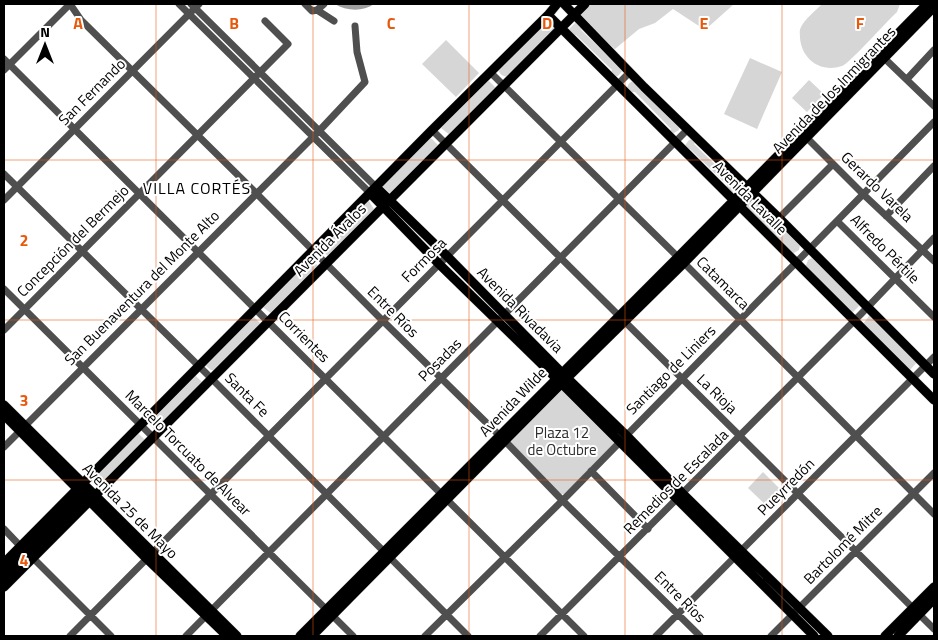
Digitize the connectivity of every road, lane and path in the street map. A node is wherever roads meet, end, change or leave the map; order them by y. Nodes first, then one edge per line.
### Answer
1 (70, 4) edge
2 (179, 4) edge
3 (305, 4) edge
4 (324, 4) edge
5 (557, 4) edge
6 (585, 4) edge
7 (927, 4) edge
8 (195, 5) edge
9 (934, 6) edge
10 (315, 11) junction
11 (189, 14) junction
12 (574, 14) junction
13 (548, 15) junction
14 (265, 21) dead end
15 (334, 21) dead end
16 (355, 26) dead end
17 (561, 28) junction
18 (934, 50) edge
19 (882, 55) junction
20 (6, 65) edge
21 (132, 71) junction
22 (630, 72) junction
23 (490, 73) junction
24 (258, 76) junction
25 (907, 79) junction
26 (503, 85) junction
27 (618, 85) junction
28 (934, 106) edge
29 (934, 122) edge
30 (688, 129) junction
31 (74, 130) junction
32 (432, 130) junction
33 (316, 134) junction
34 (804, 135) junction
35 (198, 136) junction
36 (561, 142) junction
37 (445, 143) junction
38 (675, 143) junction
39 (833, 164) junction
40 (934, 166) edge
41 (4, 174) edge
42 (17, 187) junction
43 (373, 190) junction
44 (749, 190) junction
45 (256, 193) junction
46 (139, 194) junction
47 (864, 195) junction
48 (4, 200) edge
49 (503, 200) junction
50 (619, 200) junction
51 (386, 203) junction
52 (736, 203) junction
53 (886, 216) junction
54 (779, 218) junction
55 (837, 221) junction
56 (934, 238) edge
57 (810, 249) junction
58 (923, 250) junction
59 (314, 251) junction
60 (82, 252) junction
61 (198, 252) junction
62 (447, 256) junction
63 (561, 258) junction
64 (681, 260) junction
65 (934, 261) edge
66 (796, 263) junction
67 (326, 264) junction
68 (439, 264) junction
69 (896, 278) junction
70 (4, 289) edge
71 (867, 308) junction
72 (140, 309) junction
73 (255, 309) junction
74 (24, 310) junction
75 (934, 317) edge
76 (622, 318) junction
77 (502, 319) junction
78 (740, 320) junction
79 (855, 320) junction
80 (269, 321) junction
81 (383, 321) junction
82 (4, 330) edge
83 (934, 357) edge
84 (926, 365) junction
85 (198, 366) junction
86 (83, 368) junction
87 (934, 374) edge
88 (440, 378) junction
89 (561, 378) junction
90 (681, 378) junction
91 (797, 378) junction
92 (212, 379) junction
93 (326, 379) junction
94 (912, 379) junction
95 (934, 400) edge
96 (4, 406) edge
97 (4, 415) edge
98 (141, 424) junction
99 (22, 428) junction
100 (626, 435) junction
101 (268, 436) junction
102 (741, 436) junction
103 (856, 436) junction
104 (153, 437) junction
105 (383, 437) junction
106 (503, 438) junction
107 (619, 442) junction
108 (4, 447) edge
109 (591, 470) junction
110 (934, 473) edge
111 (86, 492) junction
112 (326, 494) junction
113 (798, 494) junction
114 (914, 494) junction
115 (210, 495) junction
116 (679, 496) junction
117 (444, 497) junction
118 (562, 500) junction
119 (934, 514) edge
120 (4, 529) edge
121 (648, 529) junction
122 (856, 550) junction
123 (27, 552) junction
124 (269, 553) junction
125 (738, 554) junction
126 (387, 555) junction
127 (150, 556) junction
128 (621, 556) junction
129 (504, 558) junction
130 (4, 563) edge
131 (4, 575) edge
132 (4, 587) edge
133 (934, 588) edge
134 (934, 599) edge
135 (917, 611) junction
136 (796, 612) junction
137 (209, 613) junction
138 (330, 613) junction
139 (678, 614) junction
140 (446, 615) junction
141 (562, 615) junction
142 (90, 616) junction
143 (934, 629) edge
144 (70, 636) edge
145 (111, 636) edge
146 (186, 636) edge
147 (227, 636) edge
148 (237, 636) edge
149 (300, 636) edge
150 (312, 636) edge
151 (353, 636) edge
152 (425, 636) edge
153 (468, 636) edge
154 (540, 636) edge
155 (584, 636) edge
156 (656, 636) edge
157 (700, 636) edge
158 (772, 636) edge
159 (814, 636) edge
160 (828, 636) edge
161 (885, 636) edge
162 (898, 636) edge

1 - 20 street
1 - 21 street, Entre Ríos
2 - 11 street, Avenida Rivadavia
3 - 10 street
4 - 10 street
5 - 12 main road, Avenida Lavalle
5 - 13 main road, Avenida Ávalos
6 - 12 main road, Avenida Ávalos
7 - 19 main road, Avenida de los Inmigrantes
8 - 11 street, San Fernando
8 - 24 street, Avenida Rivadavia
9 - 19 main road, Avenida de los Inmigrantes
10 - 15 street
11 - 21 street, San Fernando
11 - 24 street, Avenida Rivadavia
12 - 17 main road, Avenida Ávalos
12 - 22 main road, Avenida Lavalle
13 - 17 main road, Avenida Lavalle
13 - 23 main road, Avenida Ávalos
14 - 24 street, Concepción del Bermejo
16 - 33 street, San Buenaventura del Monte Alto
17 - 26 main road, Avenida Ávalos
17 - 27 main road, Avenida Lavalle
18 - 25 street
19 - 25 street
19 - 34 main road, Avenida de los Inmigrantes
20 - 31 street, Corrientes
21 - 31 street, San Fernando
21 - 35 street, Entre Ríos
22 - 27 street, Formosa
22 - 30 main road, Avenida Lavalle
23 - 26 street, Catamarca
23 - 32 main road, Avenida Ávalos
24 - 33 street, Avenida Rivadavia
24 - 35 street, Concepción del Bermejo
25 - 28 street
26 - 36 street, Catamarca
26 - 37 main road, Avenida Ávalos
27 - 36 street, Formosa
27 - 38 main road, Avenida Lavalle
29 - 47 street, Santiago de Liniers
30 - 38 street, Posadas
30 - 44 main road, Avenida Lavalle
31 - 42 street, San Fernando
31 - 46 street, Corrientes
32 - 37 street, La Rioja
32 - 43 main road, Avenida Ávalos
33 - 43 street, Avenida Rivadavia
33 - 45 street, San Buenaventura del Monte Alto
34 - 39 street, Gerardo Varela
34 - 44 main road, Avenida de los Inmigrantes
35 - 45 street, Entre Ríos
35 - 46 street, Concepción del Bermejo
36 - 49 street, Formosa
36 - 50 street, Catamarca
37 - 49 street, La Rioja
37 - 51 main road, Avenida Ávalos
38 - 50 street, Posadas
38 - 52 main road, Avenida Lavalle
39 - 47 street, Gerardo Varela
39 - 54 street
40 - 53 street
41 - 42 street, Santa Fe
42 - 48 street, San Fernando
42 - 60 street, Santa Fe
43 - 51 main road, Avenida Rivadavia
43 - 59 main road, Avenida Ávalos
44 - 52 main road, Avenida Wilde
44 - 54 main road, Avenida Lavalle
45 - 59 street, Entre Ríos
45 - 61 street, San Buenaventura del Monte Alto
46 - 60 street, Concepción del Bermejo
46 - 61 street, Corrientes
47 - 53 street, Gerardo Varela
47 - 55 street, Santiago de Liniers
49 - 62 street, Formosa
49 - 63 street, La Rioja
50 - 63 street, Posadas
50 - 64 street, Catamarca
51 - 62 main road, Avenida Rivadavia
51 - 67 main road, Avenida Ávalos
51 - 68 main road, Avenida Rivadavia
52 - 64 main road, Avenida Wilde
52 - 66 main road, Avenida Lavalle
53 - 58 street, Gerardo Varela
54 - 57 main road, Avenida Lavalle
55 - 57 street, Santiago de Liniers
55 - 69 street, Alfredo Pértile
56 - 58 street, Remedios de Escalada
57 - 66 street, Santiago de Liniers
57 - 71 main road, Avenida Lavalle
58 - 65 street, Gerardo Varela
58 - 69 street, Remedios de Escalada
59 - 67 street, Entre Ríos
59 - 73 main road, Avenida Ávalos
60 - 72 street, Santa Fe
60 - 74 street, Concepción del Bermejo
61 - 72 street, San Buenaventura del Monte Alto
61 - 73 street, Corrientes
62 - 68 street, Formosa
62 - 77 main road, Avenida Rivadavia
63 - 76 street, La Rioja
63 - 77 street, Posadas
64 - 76 main road, Avenida Wilde
64 - 78 street, Catamarca
66 - 78 street, Santiago de Liniers
66 - 79 main road, Avenida Lavalle
67 - 80 main road, Avenida Ávalos
67 - 81 street, Entre Ríos
68 - 77 main road, Avenida Rivadavia
68 - 81 street, Formosa
69 - 71 street, Remedios de Escalada
69 - 75 street, Alfredo Pértile
70 - 74 street, Marcelo Torcuato de Alvear
71 - 79 street, Remedios de Escalada
71 - 84 main road, Avenida Lavalle
72 - 85 street, Santa Fe
72 - 86 street, San Buenaventura del Monte Alto
73 - 80 street, Corrientes
73 - 85 main road, Avenida Ávalos
74 - 82 street, Concepción del Bermejo
74 - 86 street, Marcelo Torcuato de Alvear
76 - 89 main road, Avenida Wilde
76 - 90 street, La Rioja
77 - 88 street, Posadas
77 - 89 main road, Avenida Rivadavia
78 - 90 street, Santiago de Liniers
78 - 91 street, Catamarca
79 - 91 street, Remedios de Escalada
79 - 94 main road, Avenida Lavalle
80 - 92 main road, Avenida Ávalos
80 - 93 street, Corrientes
81 - 88 street, Entre Ríos
81 - 93 street, Formosa
83 - 84 street, Pueyrredón
84 - 87 main road, Avenida Lavalle
84 - 94 street, Pueyrredón
85 - 92 street, Santa Fe
85 - 98 main road, Avenida Ávalos
86 - 98 street, Marcelo Torcuato de Alvear
86 - 99 street, San Buenaventura del Monte Alto
88 - 105 street, Posadas
88 - 106 street, Entre Ríos
89 - 100 main road, Avenida Rivadavia
89 - 106 main road, Avenida Wilde
89 - 107 main road, Avenida Rivadavia
90 - 100 street, Santiago de Liniers
90 - 102 street, La Rioja
91 - 102 street, Remedios de Escalada
91 - 103 street, Catamarca
92 - 101 street, Santa Fe
92 - 104 main road, Avenida Ávalos
93 - 101 street, Formosa
93 - 105 street, Corrientes
94 - 95 main road, Avenida Lavalle
94 - 103 street, Pueyrredón
96 - 99 main road, Avenida 25 de Mayo
97 - 99 main road, Avenida 25 de Mayo
98 - 104 street, Marcelo Torcuato de Alvear
98 - 111 main road, Avenida Ávalos
99 - 108 street, San Buenaventura del Monte Alto
99 - 111 main road, Avenida 25 de Mayo
100 - 107 street, Santiago de Liniers
100 - 116 main road, Avenida Rivadavia
101 - 112 street, Santa Fe
101 - 115 street, Formosa
102 - 113 street, La Rioja
102 - 116 street, Remedios de Escalada
103 - 113 street, Pueyrredón
103 - 114 street, Catamarca
104 - 111 main road, Avenida Ávalos
104 - 115 street, Marcelo Torcuato de Alvear
105 - 112 street, Posadas
105 - 117 street, Corrientes
106 - 117 main road, Avenida Wilde
106 - 118 street, Entre Ríos
107 - 109 street, Santiago de Liniers
107 - 116 main road, Avenida Rivadavia
109 - 118 street, Santiago de Liniers
109 - 121 street
110 - 114 street, Bartolomé Mitre
111 - 123 main road
111 - 123 main road
111 - 127 main road, Avenida 25 de Mayo
112 - 124 street, Posadas
112 - 126 street, Santa Fe
113 - 122 street, La Rioja
113 - 125 street, Pueyrredón
114 - 119 street, Catamarca
114 - 122 street, Bartolomé Mitre
115 - 124 street, Marcelo Torcuato de Alvear
115 - 127 street, Formosa
116 - 121 street, Remedios de Escalada
116 - 125 main road, Avenida Rivadavia
117 - 126 main road, Avenida Wilde
117 - 129 street, Corrientes
118 - 128 street, Entre Ríos
118 - 129 street, Santiago de Liniers
120 - 123 street
121 - 128 street, Remedios de Escalada
122 - 135 street, La Rioja
122 - 136 street, Bartolomé Mitre
123 - 130 main road
123 - 131 main road
123 - 132 main road
123 - 142 street
124 - 137 street, Posadas
124 - 138 street, Marcelo Torcuato de Alvear
125 - 136 main road, Avenida Rivadavia
125 - 139 street, Pueyrredón
126 - 138 main road, Avenida Wilde
126 - 140 street, Santa Fe
127 - 137 main road, Avenida 25 de Mayo
127 - 142 street, Formosa
128 - 139 street, Entre Ríos
128 - 141 street, Remedios de Escalada
129 - 140 street, Santiago de Liniers
129 - 141 street, Corrientes
133 - 135 main road
134 - 135 main road
135 - 143 street, La Rioja
135 - 161 main road
135 - 162 main road
136 - 158 street, Bartolomé Mitre
136 - 159 main road, Avenida Rivadavia
136 - 160 main road, Avenida Rivadavia
137 - 146 street, Posadas
137 - 147 main road, Avenida 25 de Mayo
137 - 148 main road, Avenida 25 de Mayo
138 - 149 main road, Avenida Wilde
138 - 150 main road, Avenida Wilde
138 - 151 street, Marcelo Torcuato de Alvear
139 - 156 street, Pueyrredón
139 - 157 street, Entre Ríos
140 - 152 street, Santiago de Liniers
140 - 153 street, Santa Fe
141 - 154 street, Remedios de Escalada
141 - 155 street, Corrientes
142 - 144 street, Formosa
142 - 145 street

